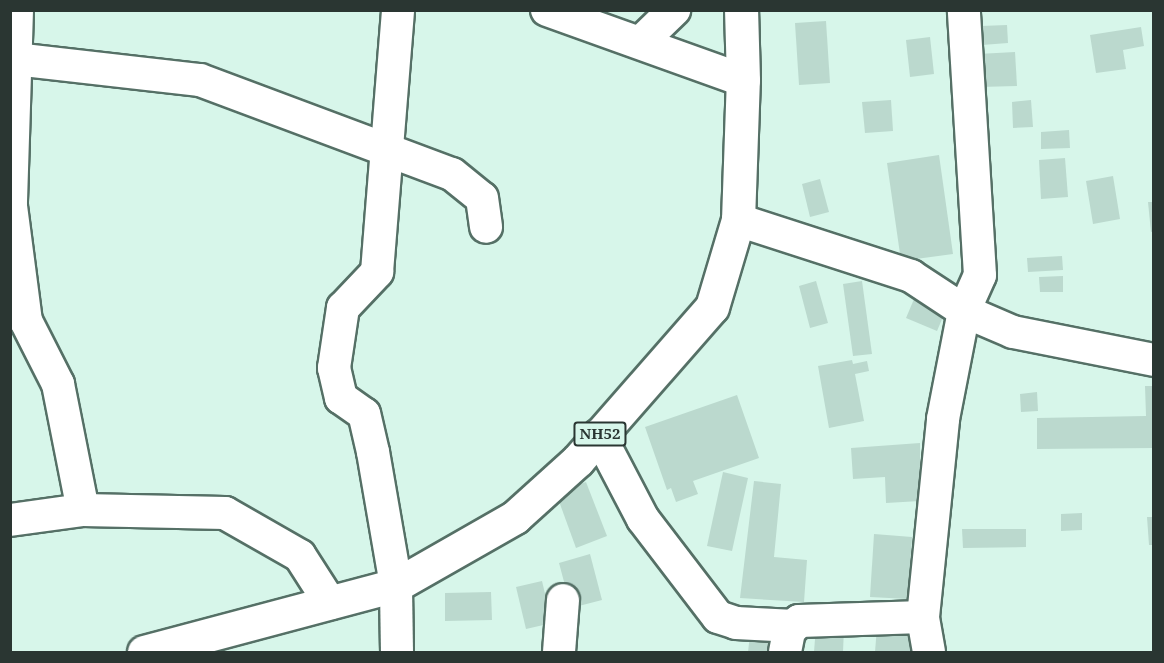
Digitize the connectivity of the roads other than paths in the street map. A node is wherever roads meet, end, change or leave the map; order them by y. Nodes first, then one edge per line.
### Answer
1 (16, 10) edge
2 (398, 10) edge
3 (547, 10) edge
4 (674, 10) edge
5 (741, 10) edge
6 (964, 10) edge
7 (642, 41) junction
8 (15, 59) junction
9 (743, 80) junction
10 (385, 148) junction
11 (738, 220) junction
12 (486, 227) dead end
13 (964, 311) junction
14 (1154, 360) edge
15 (599, 435) junction
16 (83, 510) junction
17 (10, 520) edge
18 (396, 585) junction
19 (563, 600) dead end
20 (330, 603) junction
21 (923, 617) junction
22 (790, 639) edge
23 (144, 652) edge
24 (397, 652) edge
25 (559, 652) edge
26 (929, 652) edge

1 - 8 street
2 - 10 street
3 - 7 street
4 - 7 street
5 - 9 highway, NH52
6 - 13 street
7 - 9 street
8 - 10 street
8 - 16 street
9 - 11 highway, NH52
10 - 12 street
10 - 18 street
11 - 13 street
11 - 15 highway, NH52
13 - 14 street
13 - 21 street
15 - 18 highway, NH52
15 - 22 street
16 - 17 street
16 - 20 street
18 - 20 highway, NH52
18 - 24 street
19 - 25 street
20 - 23 highway, NH52
21 - 22 street
21 - 26 street

